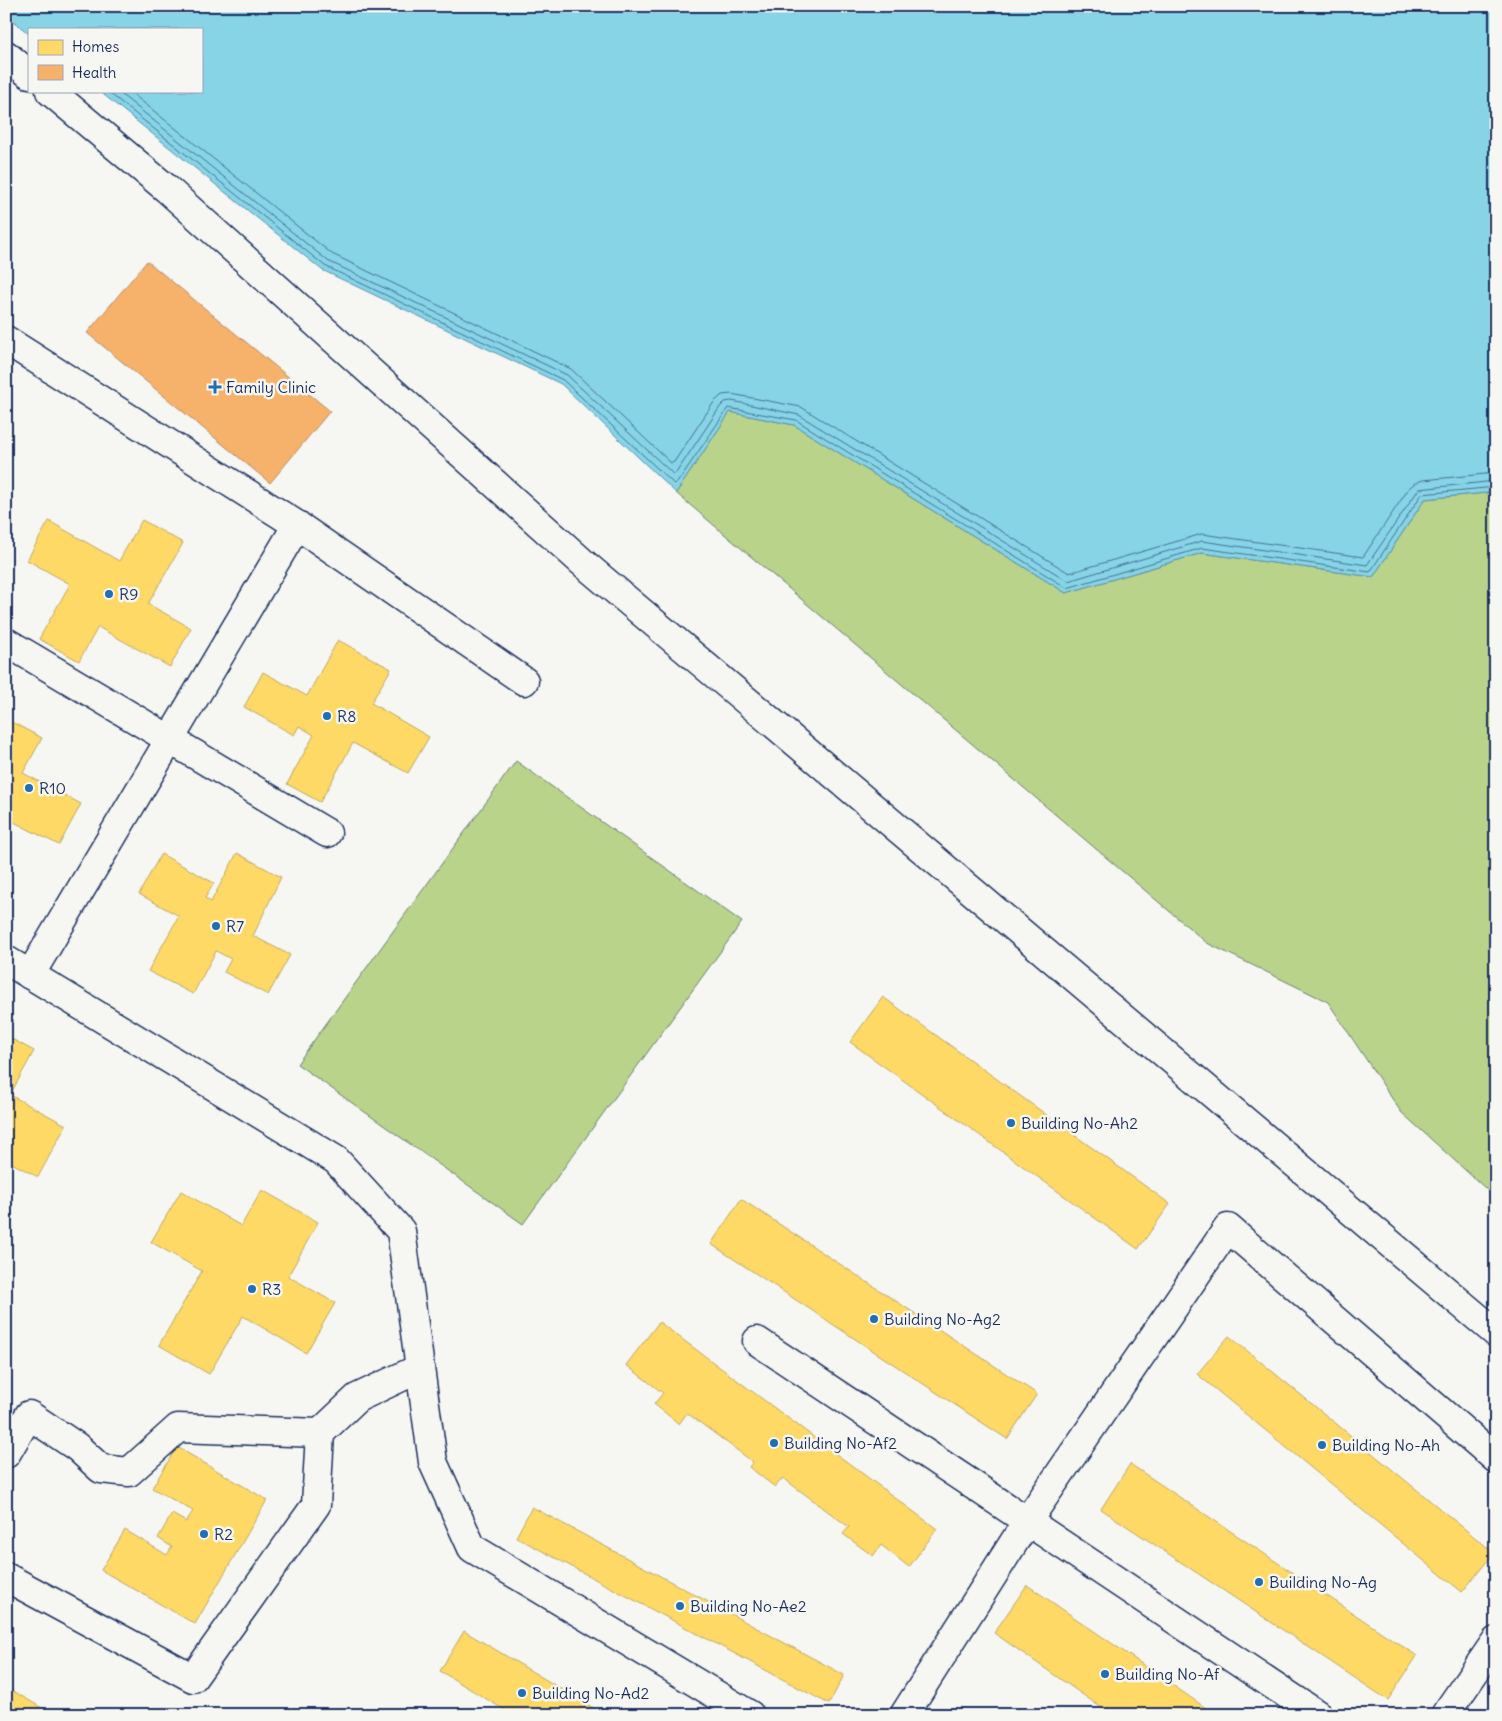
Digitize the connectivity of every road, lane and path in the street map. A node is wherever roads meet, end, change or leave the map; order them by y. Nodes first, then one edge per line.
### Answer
1 (6, 55) edge
2 (28, 73) edge
3 (51, 92) edge
4 (6, 340) edge
5 (297, 525) junction
6 (6, 642) edge
7 (524, 681) dead end
8 (169, 739) junction
9 (327, 834) dead end
10 (6, 960) edge
11 (30, 975) junction
12 (1496, 1333) edge
13 (757, 1340) dead end
14 (420, 1368) junction
15 (320, 1433) junction
16 (6, 1454) edge
17 (1496, 1459) edge
18 (1028, 1520) junction
19 (6, 1577) edge
20 (1496, 1642) edge
21 (750, 1715) edge
22 (904, 1715) edge
23 (1318, 1715) edge
24 (1445, 1715) edge

1 - 2 street
3 - 12 street
4 - 5 street
5 - 7 street
5 - 8 street
6 - 8 street
8 - 9 street
8 - 11 street
10 - 11 street
11 - 14 street
13 - 18 street
14 - 15 street
14 - 21 street
15 - 16 street
15 - 19 street
17 - 18 street
18 - 22 street
18 - 23 street
20 - 24 street

